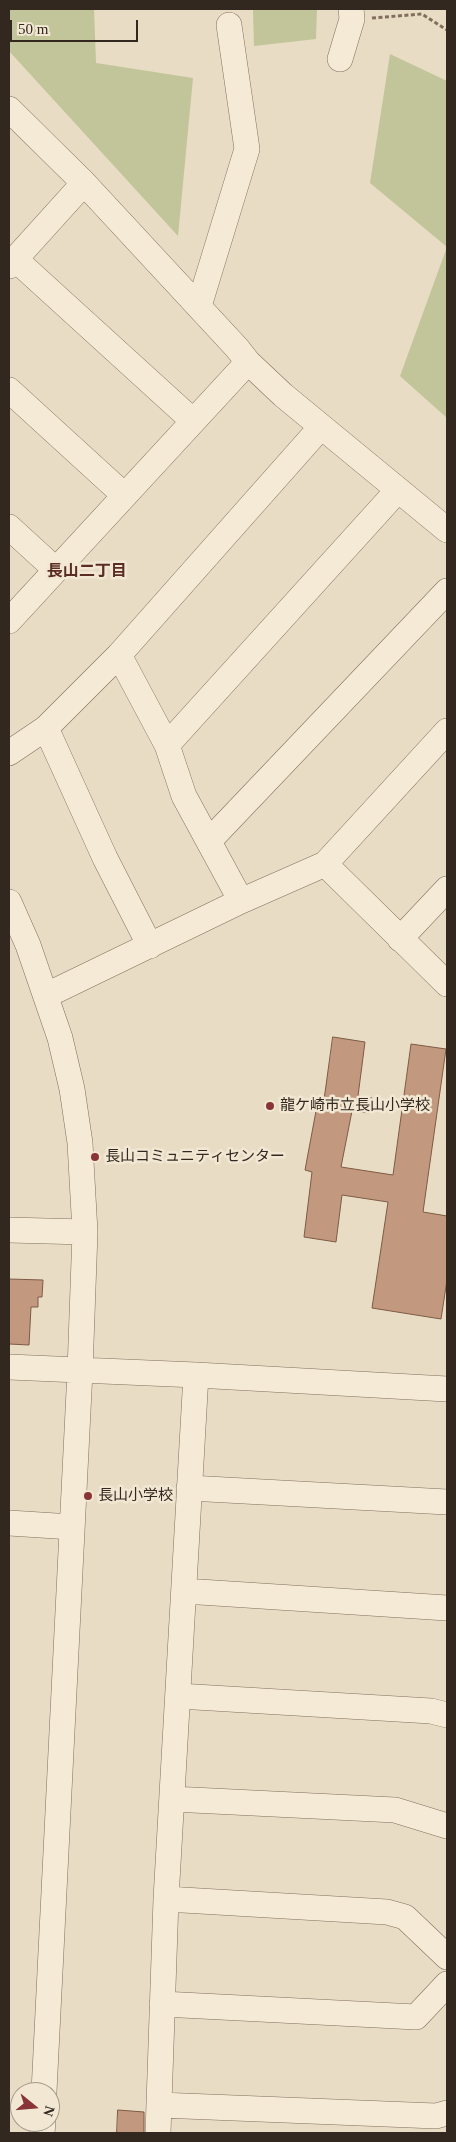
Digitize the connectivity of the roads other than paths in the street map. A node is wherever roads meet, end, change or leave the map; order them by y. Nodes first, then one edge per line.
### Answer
1 (352, 14) edge
2 (229, 25) dead end
3 (340, 59) dead end
4 (9, 110) edge
5 (84, 183) junction
6 (12, 262) edge
7 (198, 306) junction
8 (248, 362) junction
9 (9, 390) edge
10 (193, 422) junction
11 (321, 427) junction
12 (398, 490) junction
13 (124, 495) junction
14 (9, 527) edge
15 (447, 530) edge
16 (56, 570) junction
17 (447, 591) edge
18 (9, 621) edge
19 (119, 655) junction
20 (46, 728) junction
21 (447, 731) edge
22 (167, 745) junction
23 (9, 753) edge
24 (209, 841) junction
25 (325, 864) junction
26 (447, 889) edge
27 (9, 902) edge
28 (241, 902) junction
29 (400, 939) junction
30 (150, 946) junction
31 (447, 984) edge
32 (47, 995) junction
33 (9, 1230) edge
34 (85, 1232) junction
35 (9, 1367) edge
36 (80, 1371) junction
37 (196, 1375) junction
38 (447, 1389) edge
39 (190, 1488) junction
40 (447, 1502) edge
41 (9, 1523) edge
42 (72, 1527) junction
43 (184, 1591) junction
44 (447, 1608) edge
45 (178, 1696) junction
46 (447, 1715) edge
47 (172, 1799) junction
48 (447, 1826) edge
49 (166, 1898) junction
50 (447, 1957) edge
51 (447, 1984) edge
52 (162, 2004) junction
53 (44, 2082) edge
54 (159, 2105) junction
55 (447, 2113) edge
56 (158, 2133) edge

1 - 3 street
2 - 7 street
4 - 5 street
5 - 6 street
5 - 7 street
6 - 10 street
7 - 8 street
8 - 10 street
8 - 11 street
9 - 13 street
10 - 13 street
11 - 12 street
11 - 19 street
12 - 15 street
12 - 22 street
13 - 16 street
14 - 16 street
16 - 18 street
17 - 24 street
19 - 20 street
19 - 22 street
20 - 23 street
20 - 30 street
21 - 25 street
22 - 24 street
24 - 28 street
25 - 28 street
25 - 29 street
26 - 29 street
27 - 32 street
28 - 30 street
29 - 31 street
30 - 32 street
32 - 34 street
33 - 34 street
34 - 36 street
35 - 36 street
36 - 37 street
36 - 42 street
37 - 38 street
37 - 39 street
39 - 40 street
39 - 43 street
41 - 42 street
42 - 53 street
43 - 44 street
43 - 45 street
45 - 46 street
45 - 47 street
47 - 48 street
47 - 49 street
49 - 50 street
49 - 52 street
51 - 52 street
52 - 54 street
54 - 55 street
54 - 56 street

